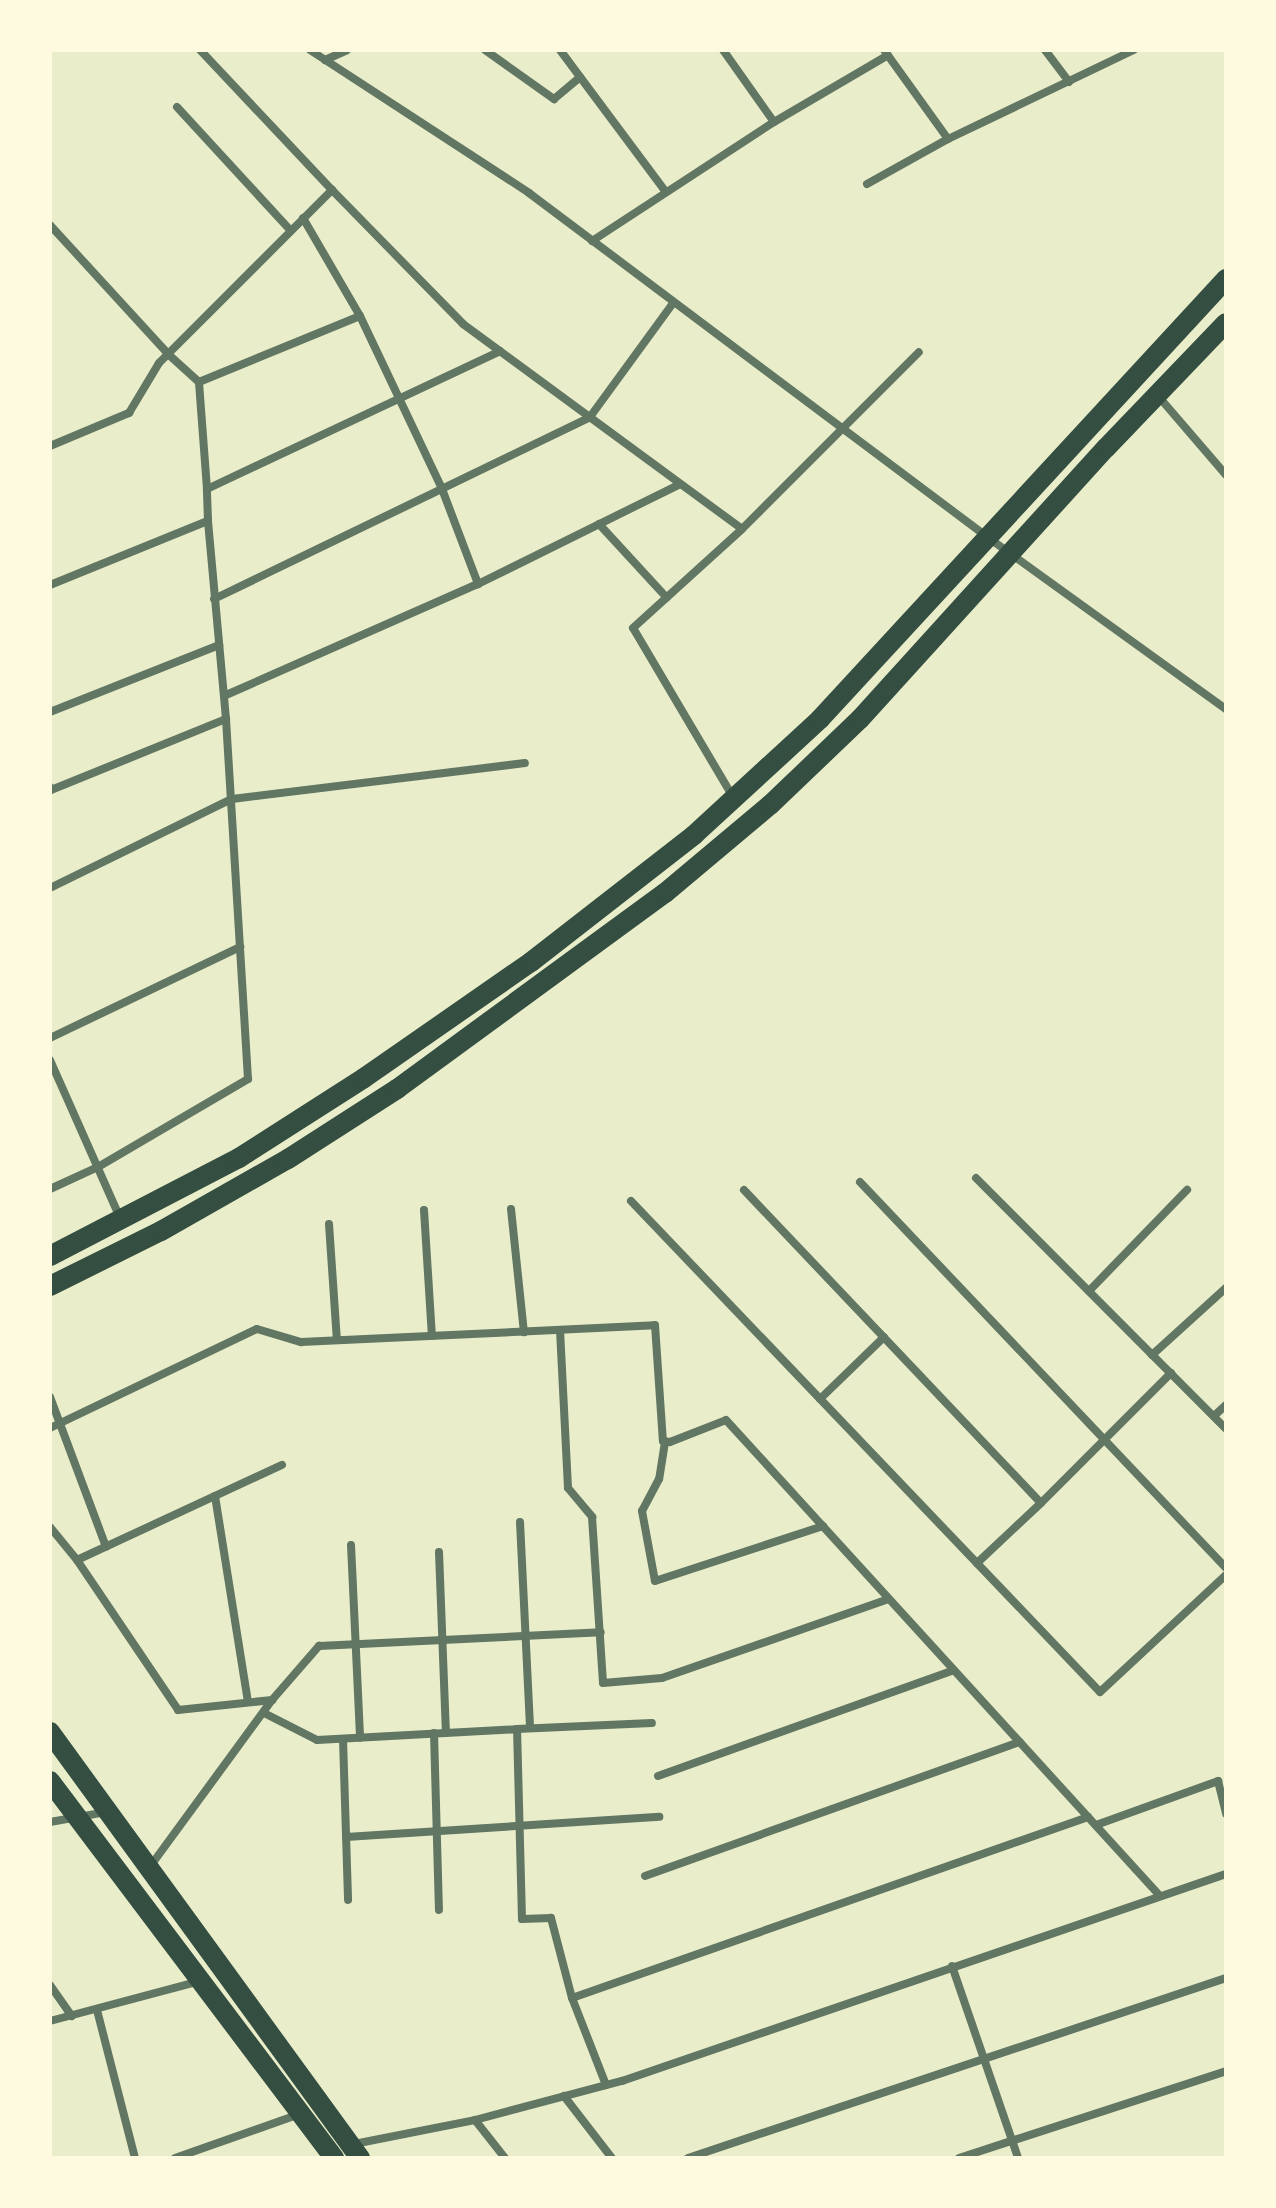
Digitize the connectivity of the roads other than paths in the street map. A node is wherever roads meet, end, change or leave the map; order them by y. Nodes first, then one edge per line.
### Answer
1 (200, 50) edge
2 (310, 50) edge
3 (347, 50) edge
4 (485, 50) edge
5 (560, 50) edge
6 (723, 50) edge
7 (1045, 50) edge
8 (1134, 50) edge
9 (886, 53) edge
10 (325, 60) junction
11 (580, 77) junction
12 (1069, 82) junction
13 (177, 107) dead end
14 (774, 122) junction
15 (948, 139) junction
16 (867, 184) dead end
17 (332, 190) junction
18 (666, 192) junction
19 (303, 218) junction
20 (50, 225) edge
21 (291, 231) junction
22 (592, 241) junction
23 (1226, 279) edge
24 (674, 302) junction
25 (360, 316) junction
26 (1226, 323) edge
27 (500, 351) junction
28 (919, 352) dead end
29 (168, 354) junction
30 (199, 382) junction
31 (1157, 396) junction
32 (400, 401) junction
33 (590, 417) junction
34 (844, 429) junction
35 (50, 446) edge
36 (1226, 475) edge
37 (680, 484) junction
38 (207, 489) junction
39 (442, 489) junction
40 (208, 521) junction
41 (599, 524) junction
42 (742, 529) junction
43 (986, 536) junction
44 (1012, 553) junction
45 (478, 584) junction
46 (50, 585) edge
47 (667, 598) junction
48 (214, 599) junction
49 (219, 645) junction
50 (226, 695) junction
51 (1226, 709) edge
52 (50, 712) edge
53 (226, 719) junction
54 (525, 763) dead end
55 (50, 787) edge
56 (734, 798) junction
57 (232, 799) junction
58 (50, 888) edge
59 (240, 947) junction
60 (50, 1038) edge
61 (50, 1060) edge
62 (98, 1167) junction
63 (976, 1178) dead end
64 (860, 1182) dead end
65 (50, 1189) edge
66 (744, 1190) dead end
67 (1187, 1190) dead end
68 (631, 1201) dead end
69 (511, 1209) dead end
70 (424, 1210) dead end
71 (121, 1220) junction
72 (329, 1224) dead end
73 (50, 1256) edge
74 (50, 1286) edge
75 (1226, 1288) edge
76 (1089, 1291) junction
77 (560, 1330) junction
78 (524, 1332) junction
79 (432, 1336) junction
80 (884, 1337) junction
81 (337, 1340) junction
82 (1152, 1355) junction
83 (1171, 1373) junction
84 (50, 1397) edge
85 (820, 1399) junction
86 (1226, 1405) edge
87 (1214, 1416) junction
88 (61, 1421) junction
89 (50, 1428) edge
90 (1226, 1429) edge
91 (1106, 1438) junction
92 (665, 1442) junction
93 (282, 1465) dead end
94 (215, 1496) junction
95 (1041, 1503) junction
96 (520, 1522) dead end
97 (823, 1526) junction
98 (50, 1527) edge
99 (351, 1545) dead end
100 (106, 1547) junction
101 (439, 1552) dead end
102 (77, 1560) junction
103 (977, 1563) junction
104 (1226, 1568) edge
105 (1226, 1575) edge
106 (889, 1599) junction
107 (601, 1632) junction
108 (526, 1635) junction
109 (442, 1641) junction
110 (356, 1645) junction
111 (954, 1670) junction
112 (272, 1700) junction
113 (248, 1701) junction
114 (264, 1713) junction
115 (652, 1723) dead end
116 (530, 1728) junction
117 (517, 1729) junction
118 (50, 1732) edge
119 (434, 1733) junction
120 (446, 1733) junction
121 (360, 1738) junction
122 (343, 1739) junction
123 (1020, 1742) junction
124 (658, 1776) dead end
125 (50, 1781) edge
126 (108, 1812) junction
127 (1226, 1814) edge
128 (76, 1817) junction
129 (659, 1817) dead end
130 (1088, 1817) junction
131 (50, 1822) edge
132 (1096, 1825) junction
133 (519, 1827) junction
134 (436, 1833) junction
135 (346, 1837) junction
136 (149, 1868) junction
137 (1226, 1874) edge
138 (645, 1876) dead end
139 (1160, 1896) junction
140 (348, 1900) dead end
141 (439, 1910) dead end
142 (952, 1966) junction
143 (1226, 1978) edge
144 (201, 1981) junction
145 (50, 1985) edge
146 (572, 1998) junction
147 (97, 2010) junction
148 (72, 2016) junction
149 (50, 2021) edge
150 (983, 2057) junction
151 (1226, 2071) edge
152 (606, 2085) junction
153 (564, 2096) junction
154 (301, 2114) junction
155 (475, 2120) junction
156 (1011, 2140) junction
157 (348, 2154) edge
158 (135, 2158) edge
159 (175, 2158) edge
160 (505, 2158) edge
161 (612, 2158) edge
162 (688, 2158) edge
163 (959, 2158) edge
164 (1018, 2158) edge

1 - 17 street
2 - 10 street
3 - 10 street
4 - 11 street
5 - 11 street
6 - 14 street
7 - 12 street
8 - 12 street
9 - 14 street
9 - 15 street
10 - 22 street
11 - 18 street
12 - 15 street
13 - 21 street
14 - 18 street
15 - 16 street
17 - 19 street
17 - 27 street
18 - 22 street
19 - 21 street
19 - 25 street
20 - 29 street
21 - 29 street
22 - 24 street
23 - 43 main road
24 - 33 street
24 - 34 street
25 - 30 street
25 - 32 street
26 - 31 main road
27 - 32 street
27 - 33 street
28 - 34 street
29 - 30 street
29 - 35 street
30 - 38 street
31 - 36 street
31 - 44 main road
32 - 38 street
32 - 39 street
33 - 37 street
33 - 39 street
34 - 42 street
34 - 43 street
37 - 41 street
37 - 42 street
38 - 40 street
39 - 45 street
39 - 48 street
40 - 46 street
40 - 48 street
41 - 45 street
41 - 47 street
42 - 47 street
43 - 44 street
43 - 56 main road
44 - 51 street
44 - 74 main road
45 - 50 street
47 - 56 street
48 - 49 street
49 - 50 street
49 - 52 street
50 - 53 street
53 - 55 street
53 - 57 street
54 - 57 street
56 - 71 main road
57 - 58 street
57 - 59 street
59 - 60 street
59 - 62 street
61 - 62 street
62 - 65 street
62 - 71 street
63 - 76 street
64 - 91 street
66 - 80 street
67 - 76 street
68 - 85 street
69 - 78 street
70 - 79 street
71 - 73 main road
72 - 81 street
75 - 82 street
76 - 82 street
77 - 78 street
77 - 92 street
77 - 107 street
78 - 79 street
79 - 81 street
80 - 85 street
80 - 95 street
81 - 88 street
82 - 83 street
83 - 87 street
83 - 91 street
84 - 88 street
85 - 103 street
86 - 87 street
87 - 90 street
88 - 89 street
88 - 100 street
91 - 95 street
91 - 104 street
92 - 97 street
92 - 97 street
93 - 94 street
94 - 100 street
94 - 113 street
95 - 103 street
96 - 108 street
97 - 106 street
98 - 102 street
99 - 110 street
100 - 102 street
101 - 109 street
102 - 113 street
103 - 105 street
106 - 107 street
106 - 111 street
107 - 108 street
108 - 109 street
108 - 116 street
109 - 110 street
109 - 120 street
110 - 112 street
110 - 121 street
111 - 123 street
111 - 124 street
112 - 113 street
112 - 114 street
114 - 122 street
114 - 136 street
115 - 116 street
116 - 117 street
117 - 120 street
117 - 133 street
118 - 126 main road
119 - 120 street
119 - 121 street
119 - 134 street
121 - 122 street
122 - 135 street
123 - 130 street
123 - 138 street
125 - 128 main road
126 - 128 street
126 - 136 main road
127 - 132 street
128 - 131 street
128 - 144 main road
129 - 133 street
130 - 132 street
130 - 146 street
132 - 139 street
133 - 134 street
133 - 146 street
134 - 135 street
134 - 141 street
135 - 140 street
136 - 157 main road
137 - 139 street
139 - 142 street
142 - 150 street
142 - 152 street
143 - 150 street
144 - 147 street
144 - 154 main road
145 - 148 street
146 - 152 street
147 - 148 street
147 - 158 street
148 - 149 street
150 - 156 street
150 - 162 street
151 - 156 street
152 - 153 street
153 - 155 street
153 - 161 street
154 - 157 main road
154 - 159 street
155 - 157 street
155 - 160 street
156 - 163 street
156 - 164 street

